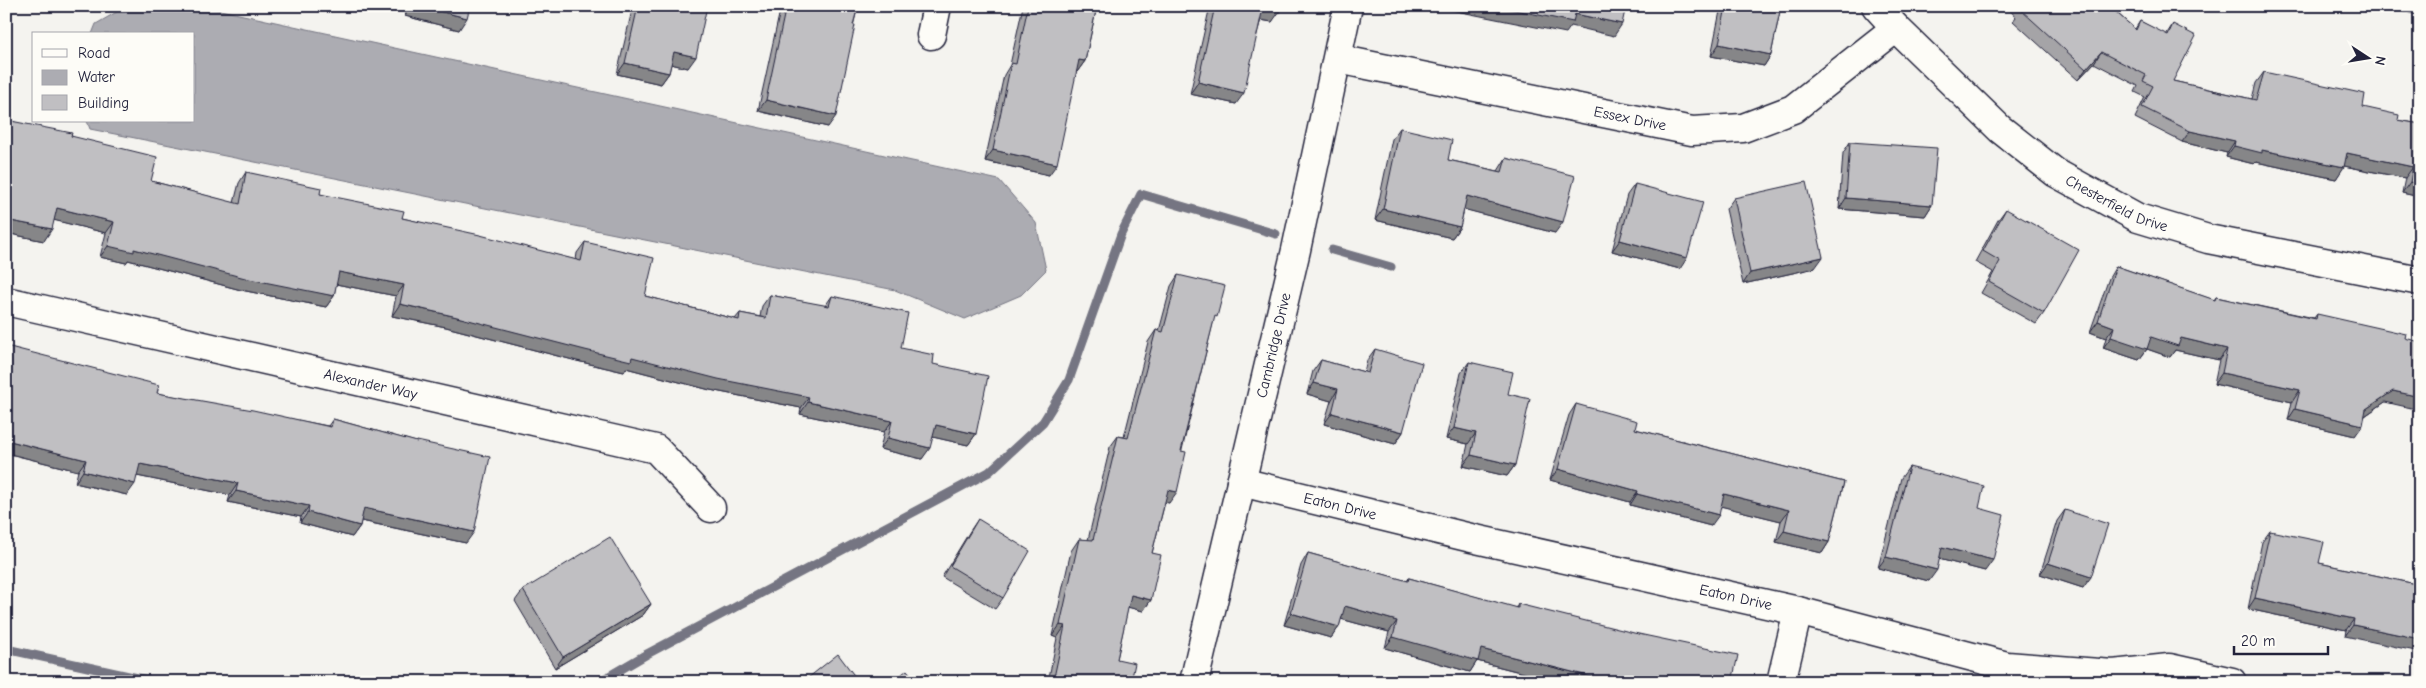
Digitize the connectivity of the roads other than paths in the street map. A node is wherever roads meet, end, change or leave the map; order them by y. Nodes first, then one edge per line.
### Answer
1 (937, 6) edge
2 (1348, 6) edge
3 (1876, 6) edge
4 (1896, 28) junction
5 (931, 35) dead end
6 (1338, 59) junction
7 (2420, 281) edge
8 (6, 301) edge
9 (1241, 482) junction
10 (710, 508) dead end
11 (1798, 611) junction
12 (2167, 675) edge
13 (1194, 682) edge
14 (1781, 682) edge
15 (2232, 682) edge

1 - 5 street
2 - 6 street, Cambridge Drive
3 - 4 street, Chesterfield Drive
4 - 6 street, Essex Drive
4 - 7 street, Chesterfield Drive
6 - 9 street, Cambridge Drive
8 - 10 street, Alexander Way
9 - 11 street, Eaton Drive
9 - 13 street, Cambridge Drive
11 - 12 street, Eaton Drive
11 - 14 street
12 - 15 street, Eaton Drive

